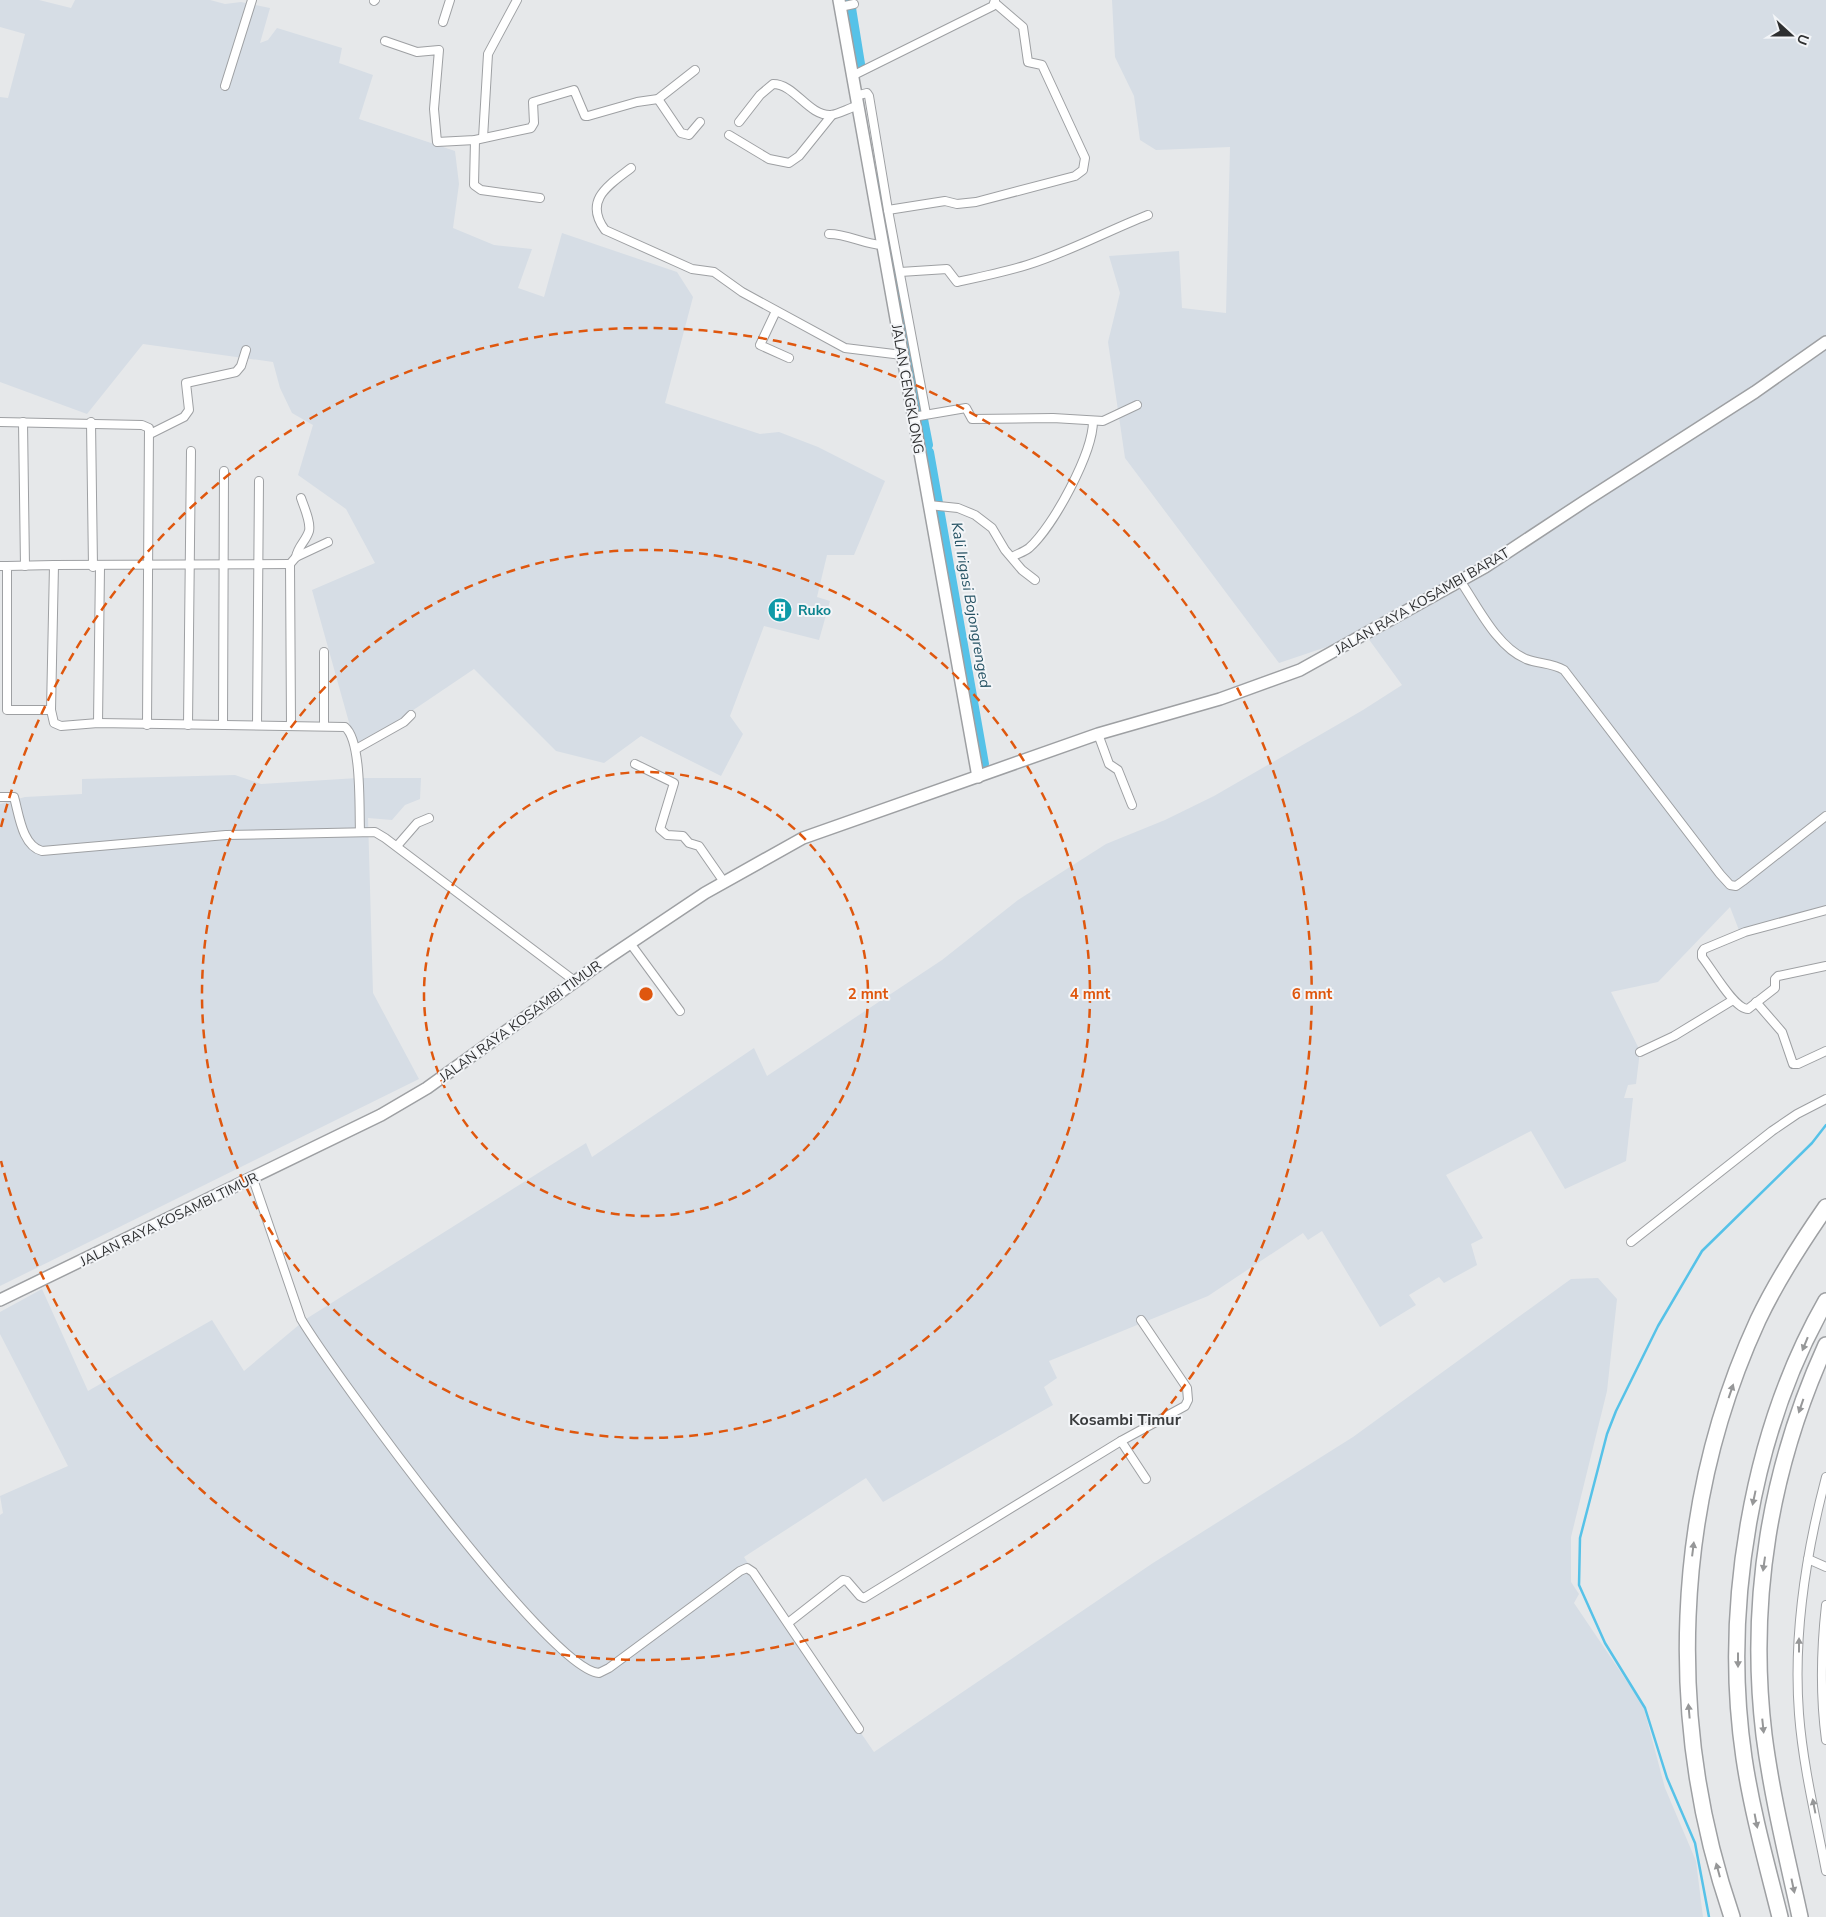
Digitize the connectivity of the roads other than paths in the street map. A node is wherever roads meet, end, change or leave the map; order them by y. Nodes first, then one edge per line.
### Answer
1 (252, 0) edge
2 (450, 0) edge
3 (516, 0) edge
4 (995, 2) edge
5 (839, 3) edge
6 (854, 4) dead end
7 (444, 22) dead end
8 (385, 41) dead end
9 (696, 70) dead end
10 (852, 76) junction
11 (225, 86) dead end
12 (658, 99) junction
13 (857, 99) junction
14 (832, 115) junction
15 (700, 122) dead end
16 (738, 122) dead end
17 (728, 135) dead end
18 (479, 139) junction
19 (880, 163) junction
20 (868, 166) junction
21 (631, 168) dead end
22 (540, 198) dead end
23 (888, 210) junction
24 (1148, 215) dead end
25 (885, 229) junction
26 (829, 234) dead end
27 (882, 245) junction
28 (900, 272) junction
29 (776, 311) junction
30 (1826, 342) edge
31 (246, 350) dead end
32 (902, 355) junction
33 (789, 358) dead end
34 (1137, 405) dead end
35 (919, 416) junction
36 (0, 422) edge
37 (23, 422) junction
38 (91, 422) junction
39 (1093, 422) junction
40 (149, 431) junction
41 (191, 451) dead end
42 (224, 471) dead end
43 (258, 481) dead end
44 (301, 498) dead end
45 (935, 506) junction
46 (328, 542) dead end
47 (296, 557) junction
48 (1012, 557) junction
49 (290, 564) junction
50 (54, 565) junction
51 (224, 565) junction
52 (258, 565) junction
53 (4, 566) edge
54 (25, 566) junction
55 (148, 566) junction
56 (190, 566) junction
57 (97, 567) junction
58 (1035, 580) dead end
59 (1462, 582) junction
60 (324, 652) dead end
61 (4, 710) edge
62 (51, 710) junction
63 (411, 715) dead end
64 (98, 724) junction
65 (188, 724) junction
66 (223, 724) junction
67 (147, 725) junction
68 (257, 725) junction
69 (291, 725) junction
70 (324, 725) junction
71 (1098, 734) junction
72 (356, 749) junction
73 (635, 764) dead end
74 (978, 777) junction
75 (0, 797) edge
76 (1132, 805) dead end
77 (1826, 816) edge
78 (429, 818) dead end
79 (360, 832) junction
80 (397, 846) junction
81 (724, 882) junction
82 (1823, 911) edge
83 (1826, 921) edge
84 (630, 944) junction
85 (1826, 966) edge
86 (576, 982) junction
87 (1733, 1000) junction
88 (1756, 1002) junction
89 (680, 1011) dead end
90 (1826, 1051) edge
91 (1640, 1052) dead end
92 (1826, 1099) edge
93 (253, 1179) junction
94 (1826, 1207) edge
95 (1631, 1242) dead end
96 (0, 1300) edge
97 (1826, 1301) edge
98 (1141, 1320) dead end
99 (1826, 1345) edge
100 (1121, 1441) junction
101 (1826, 1477) edge
102 (1146, 1479) dead end
103 (1808, 1559) junction
104 (1826, 1566) edge
105 (1826, 1605) edge
106 (788, 1622) junction
107 (859, 1729) dead end
108 (1826, 1740) edge
109 (1826, 1871) edge
110 (1732, 1917) edge
111 (1780, 1917) edge
112 (1800, 1917) edge

1 - 11 street
2 - 7 street
3 - 18 street
4 - 10 street
4 - 23 street
5 - 6 street
5 - 10 main road, JALAN CENGKLONG
8 - 18 street
9 - 12 street
10 - 13 main road, JALAN CENGKLONG
12 - 15 street
12 - 18 street
13 - 14 street
13 - 19 street
13 - 20 main road, JALAN CENGKLONG
14 - 16 street
14 - 17 street
18 - 22 street
19 - 20 street
19 - 23 street
20 - 25 main road, JALAN CENGKLONG
21 - 29 street
23 - 25 street
24 - 28 street
25 - 27 main road, JALAN CENGKLONG
25 - 28 street
26 - 27 street
27 - 32 main road, JALAN CENGKLONG
28 - 35 street
29 - 32 street
29 - 33 street
30 - 59 main road, JALAN RAYA KOSAMBI BARAT
31 - 40 street
32 - 35 main road, JALAN CENGKLONG
34 - 39 street
35 - 39 street
35 - 45 main road, JALAN CENGKLONG
36 - 37 street
37 - 38 street
37 - 54 street
38 - 40 street
38 - 57 street
39 - 48 street
40 - 55 street
41 - 56 street
42 - 51 street
43 - 52 street
44 - 47 street
45 - 48 street
45 - 74 main road, JALAN CENGKLONG
46 - 47 street
47 - 49 street
48 - 58 street
49 - 52 street
49 - 69 street
50 - 54 street
50 - 57 street
50 - 62 street
51 - 52 street
51 - 56 street
51 - 66 street
52 - 68 street
53 - 54 street
53 - 61 street
55 - 56 street
55 - 57 street
55 - 67 street
56 - 65 street
57 - 64 street
59 - 71 main road, JALAN RAYA KOSAMBI BARAT
59 - 77 street
60 - 70 street
61 - 62 street
62 - 64 street
63 - 72 street
64 - 67 street
65 - 66 street
65 - 67 street
66 - 68 street
68 - 69 street
69 - 70 street
70 - 72 street
71 - 74 main road, JALAN RAYA KOSAMBI BARAT
71 - 76 street
72 - 79 street
73 - 81 street
74 - 81 main road, JALAN RAYA KOSAMBI TIMUR
75 - 79 street
78 - 80 street
79 - 80 street
80 - 86 street
81 - 84 main road, JALAN RAYA KOSAMBI TIMUR
82 - 83 street
82 - 87 street
84 - 86 main road, JALAN RAYA KOSAMBI TIMUR
84 - 89 street
85 - 88 street
86 - 93 main road, JALAN RAYA KOSAMBI TIMUR
87 - 88 street
87 - 91 street
88 - 90 street
92 - 95 street
93 - 96 main road, JALAN RAYA KOSAMBI TIMUR
93 - 106 street
110 -> 94 highway
97 -> 111 highway
98 - 100 street
99 -> 112 highway
100 - 102 street
100 - 106 street
101 - 103 street
103 - 104 street
109 -> 103 street
105 - 108 street
106 - 107 street

